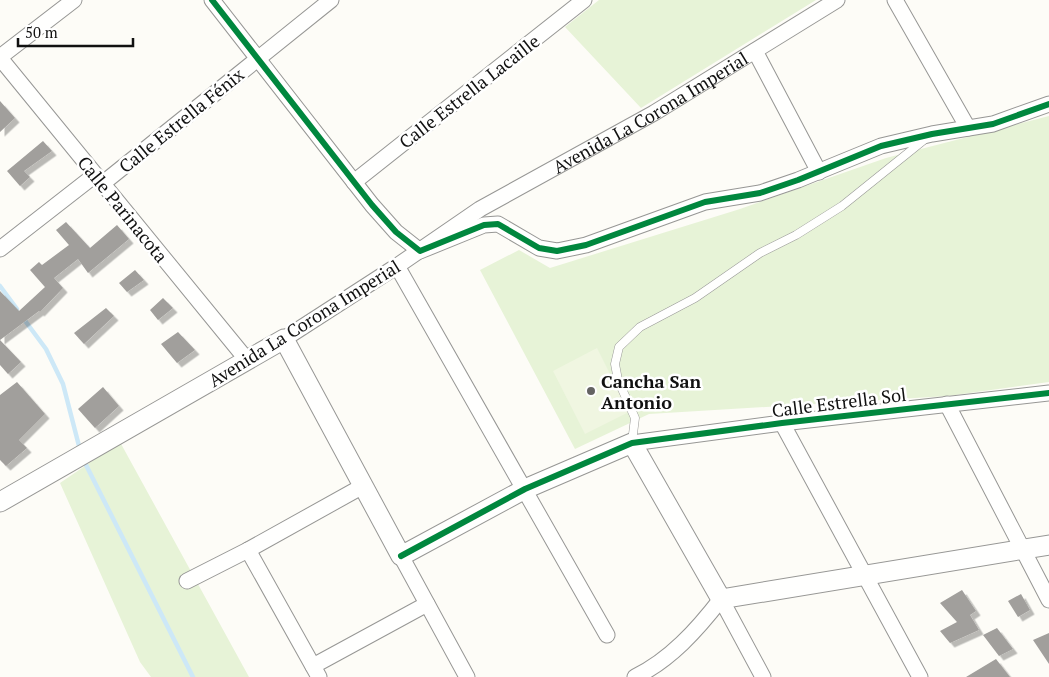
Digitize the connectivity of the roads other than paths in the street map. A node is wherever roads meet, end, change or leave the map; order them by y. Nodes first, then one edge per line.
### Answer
1 (74, 0) edge
2 (212, 0) edge
3 (331, 0) edge
4 (837, 0) edge
5 (895, 0) edge
6 (574, 3) edge
7 (755, 50) junction
8 (0, 57) edge
9 (258, 58) junction
10 (1049, 104) edge
11 (968, 128) junction
12 (932, 134) junction
13 (818, 172) junction
14 (98, 179) junction
15 (354, 182) junction
16 (0, 249) edge
17 (420, 250) junction
18 (397, 266) junction
19 (284, 339) junction
20 (247, 360) junction
21 (1049, 393) edge
22 (947, 404) junction
23 (782, 423) junction
24 (632, 443) junction
25 (363, 486) junction
26 (525, 489) junction
27 (0, 502) edge
28 (1049, 545) edge
29 (248, 550) junction
30 (1022, 550) junction
31 (402, 556) junction
32 (866, 575) junction
33 (186, 581) dead end
34 (721, 599) junction
35 (1049, 600) edge
36 (427, 604) junction
37 (607, 634) dead end
38 (316, 671) edge
39 (467, 677) edge
40 (635, 677) edge
41 (763, 677) edge
42 (920, 677) edge

1 - 8 street
2 - 9 street
3 - 9 street, Calle Estrella Fénix
4 - 7 street, Avenida La Corona Imperial
5 - 11 street
6 - 15 street, Calle Estrella Lacaille
7 - 13 street
7 - 17 street, Avenida La Corona Imperial
8 - 14 street, Calle Parinacota
9 - 14 street, Calle Estrella Fénix
9 - 15 street
10 - 11 street
11 - 12 street
12 - 13 street
12 - 24 lane
13 - 17 street
14 - 16 street, Calle Estrella Fénix
14 - 20 street, Calle Parinacota
15 - 17 street
17 - 18 street, Avenida La Corona Imperial
18 - 19 street, Avenida La Corona Imperial
18 - 26 street
19 - 20 street, Avenida La Corona Imperial
19 - 25 street
20 - 27 street, Avenida La Corona Imperial
21 - 22 street, Calle Estrella Sol
22 - 23 street, Calle Estrella Sol
22 - 30 street
23 - 24 street, Calle Estrella Sol
23 - 32 street
24 - 26 street
24 - 34 street
25 - 29 street
25 - 31 street
26 - 31 street
26 - 37 street
28 - 30 street
29 - 33 street
29 - 38 street
30 - 32 street
30 - 35 street
31 - 36 street
32 - 34 street
32 - 42 street
34 - 40 street
34 - 41 street
36 - 38 street
36 - 39 street

